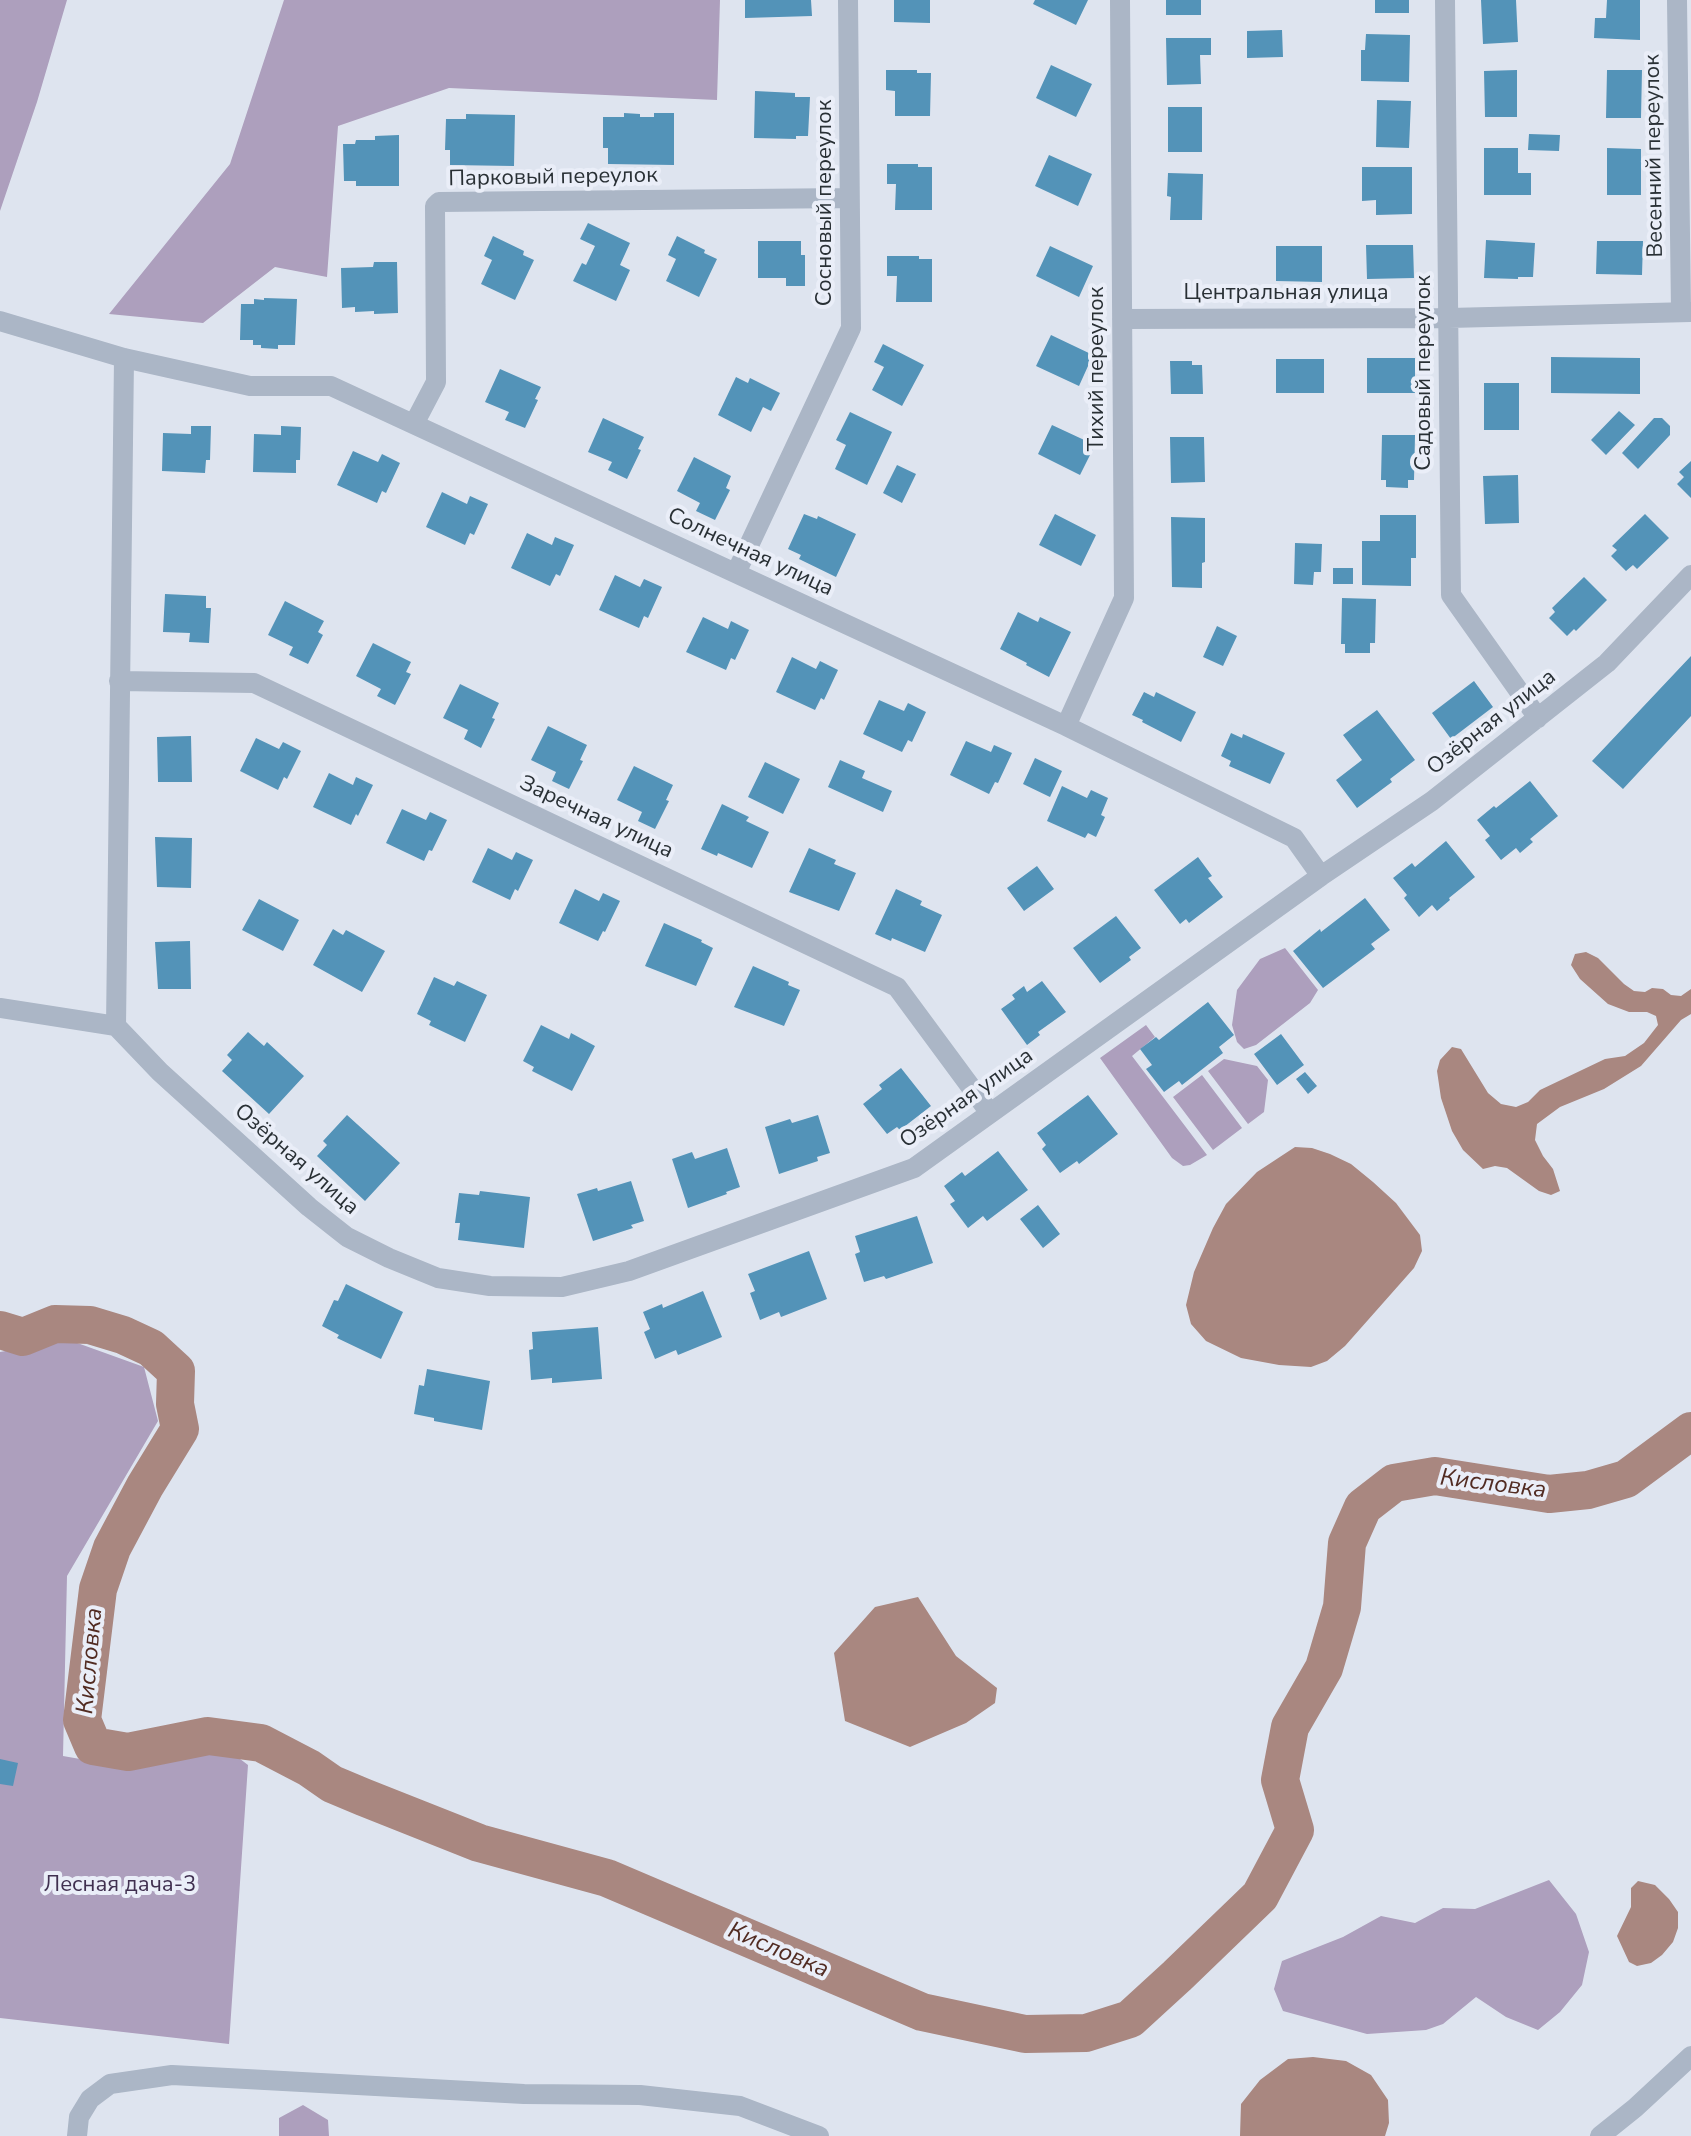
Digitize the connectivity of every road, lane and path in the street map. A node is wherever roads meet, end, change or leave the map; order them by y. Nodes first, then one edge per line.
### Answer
1 (848, 0) edge
2 (1120, 0) edge
3 (1445, 0) edge
4 (1677, 0) edge
5 (849, 198) junction
6 (1686, 312) edge
7 (1449, 318) junction
8 (1122, 319) junction
9 (0, 321) edge
10 (124, 358) junction
11 (414, 424) junction
12 (736, 573) junction
13 (1691, 575) edge
14 (119, 681) junction
15 (1538, 718) junction
16 (1066, 726) junction
17 (1321, 876) junction
18 (0, 1008) edge
19 (116, 1026) junction
20 (990, 1113) junction
21 (1691, 2056) edge
22 (77, 2136) edge
23 (819, 2136) edge
24 (1600, 2136) edge

1 - 5 street, Сосновый переулок
2 - 8 street, Тихий переулок
3 - 7 street, Садовый переулок
4 - 6 street, Весенний переулок
5 - 11 street, Парковый переулок
5 - 12 street, Сосновый переулок
6 - 7 street, Центральная улица
7 - 8 street, Центральная улица
7 - 15 street, Садовый переулок
8 - 16 street, Тихий переулок
9 - 10 street, Солнечная улица
10 - 11 street, Солнечная улица
10 - 14 street
11 - 12 street, Солнечная улица
12 - 16 street, Солнечная улица
13 - 15 street, Озёрная улица
14 - 19 street
14 - 20 street, Заречная улица
15 - 17 street, Озёрная улица
16 - 17 street, Солнечная улица
17 - 20 street, Озёрная улица
18 - 19 street
19 - 20 street, Озёрная улица
21 - 24 street
22 - 23 street

